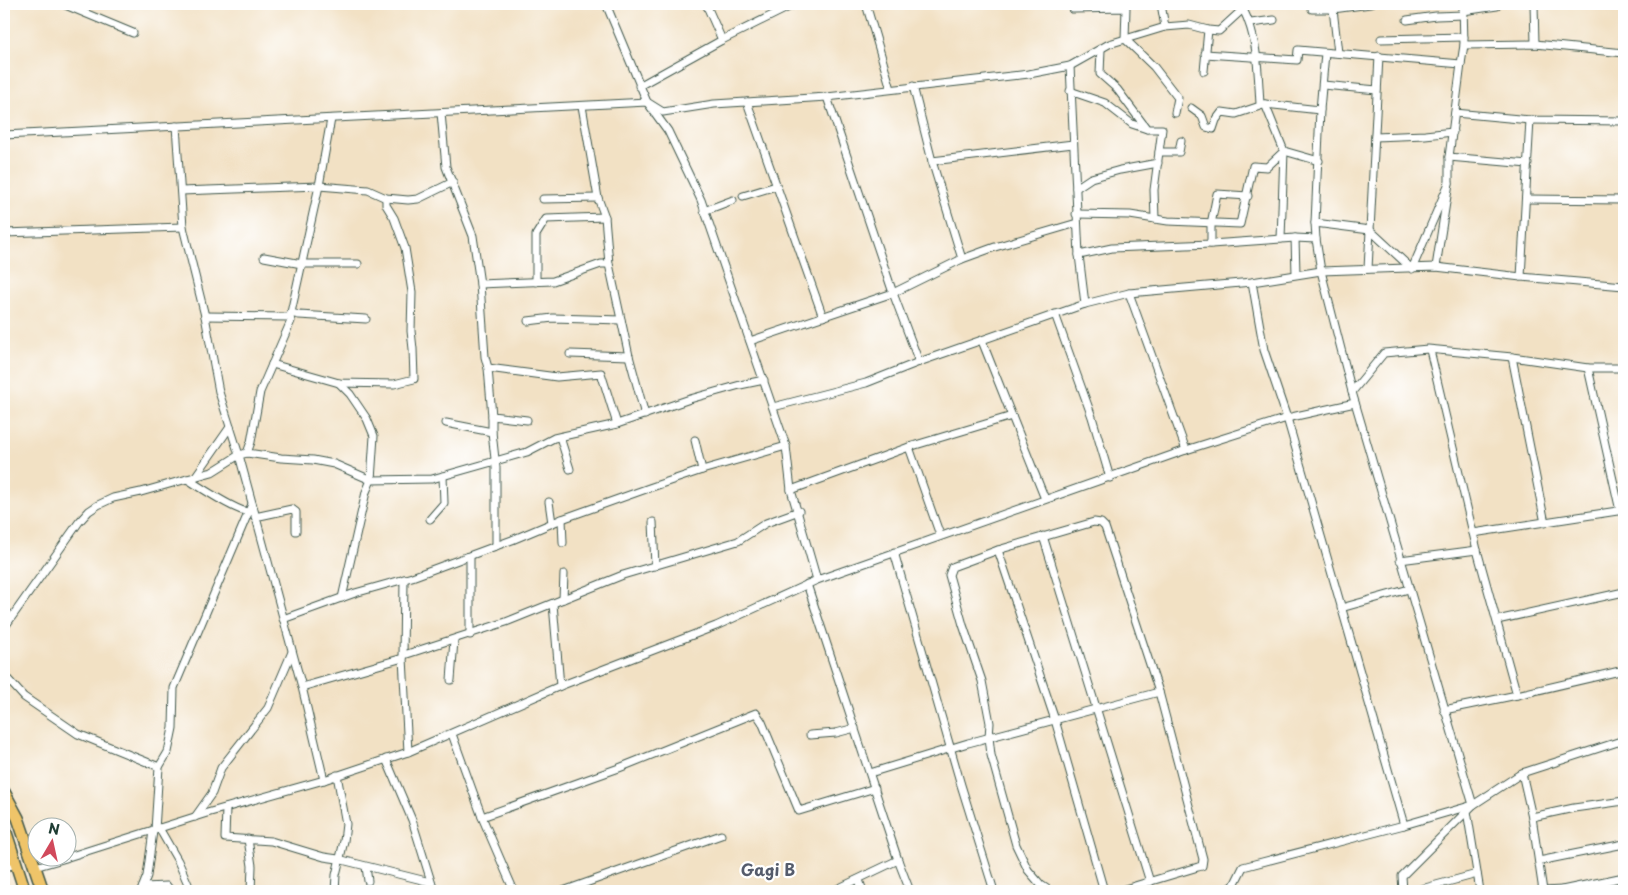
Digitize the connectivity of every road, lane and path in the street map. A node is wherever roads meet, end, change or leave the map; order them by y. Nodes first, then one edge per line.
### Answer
1 (63, 4) edge
2 (606, 4) edge
3 (706, 4) edge
4 (781, 4) edge
5 (795, 4) edge
6 (866, 4) edge
7 (1072, 4) edge
8 (1161, 4) edge
9 (1370, 4) edge
10 (1534, 4) edge
11 (1244, 6) edge
12 (1497, 6) dead end
13 (1312, 9) dead end
14 (1333, 9) junction
15 (1463, 10) edge
16 (780, 12) junction
17 (1274, 20) dead end
18 (1407, 20) dead end
19 (1251, 23) junction
20 (1165, 27) junction
21 (1208, 30) junction
22 (133, 32) dead end
23 (1124, 39) junction
24 (1381, 39) dead end
25 (722, 40) junction
26 (1464, 41) junction
27 (1535, 44) junction
28 (1101, 48) junction
29 (1325, 53) junction
30 (1338, 53) junction
31 (1624, 53) edge
32 (1205, 54) junction
33 (1379, 56) junction
34 (1257, 58) junction
35 (1461, 64) junction
36 (1070, 66) junction
37 (1204, 71) dead end
38 (1323, 84) junction
39 (640, 86) junction
40 (913, 86) junction
41 (892, 89) junction
42 (1377, 90) junction
43 (1070, 91) junction
44 (827, 97) junction
45 (647, 102) junction
46 (747, 102) junction
47 (1264, 104) junction
48 (582, 106) junction
49 (1190, 108) dead end
50 (1320, 110) junction
51 (441, 113) junction
52 (1175, 113) dead end
53 (1455, 113) junction
54 (331, 119) junction
55 (1530, 120) junction
56 (1624, 121) edge
57 (176, 126) junction
58 (1147, 128) junction
59 (1453, 132) junction
60 (4, 134) edge
61 (1375, 136) junction
62 (1181, 141) dead end
63 (1074, 144) junction
64 (1159, 152) junction
65 (1284, 152) junction
66 (1450, 157) junction
67 (1319, 161) junction
68 (932, 162) junction
69 (1158, 163) junction
70 (1528, 164) junction
71 (453, 182) junction
72 (1449, 183) junction
73 (319, 186) junction
74 (776, 186) junction
75 (1076, 188) junction
76 (182, 191) junction
77 (743, 196) dead end
78 (1248, 196) junction
79 (386, 198) junction
80 (598, 198) junction
81 (1526, 199) junction
82 (543, 200) dead end
83 (733, 200) dead end
84 (1624, 200) edge
85 (704, 211) junction
86 (1076, 214) junction
87 (605, 217) junction
88 (1155, 219) junction
89 (1077, 222) junction
90 (1315, 223) junction
91 (1211, 224) junction
92 (183, 227) junction
93 (1370, 230) junction
94 (4, 233) edge
95 (1295, 238) junction
96 (1281, 239) junction
97 (1316, 239) junction
98 (1210, 244) junction
99 (1079, 255) junction
100 (264, 257) dead end
101 (962, 259) junction
102 (302, 264) junction
103 (358, 264) dead end
104 (609, 264) junction
105 (1436, 267) junction
106 (1412, 269) junction
107 (1321, 271) junction
108 (1371, 272) junction
109 (1296, 274) junction
110 (1521, 277) junction
111 (536, 282) junction
112 (1252, 282) junction
113 (480, 284) junction
114 (1624, 286) edge
115 (893, 293) junction
116 (1129, 293) junction
117 (1085, 304) junction
118 (1055, 314) junction
119 (290, 315) junction
120 (205, 316) junction
121 (823, 317) junction
122 (366, 319) dead end
123 (621, 320) junction
124 (528, 321) dead end
125 (982, 341) junction
126 (750, 342) junction
127 (1430, 350) junction
128 (570, 354) dead end
129 (629, 356) junction
130 (1512, 357) junction
131 (919, 362) junction
132 (272, 364) junction
133 (488, 368) junction
134 (1588, 368) junction
135 (1624, 368) edge
136 (764, 380) junction
137 (339, 383) junction
138 (1352, 392) junction
139 (1355, 403) junction
140 (773, 407) junction
141 (645, 415) junction
142 (492, 416) junction
143 (1012, 416) junction
144 (1287, 418) junction
145 (527, 420) dead end
146 (446, 423) dead end
147 (617, 424) junction
148 (230, 427) junction
149 (492, 432) junction
150 (560, 436) junction
151 (695, 440) dead end
152 (786, 446) junction
153 (909, 448) junction
154 (1186, 450) junction
155 (247, 452) junction
156 (239, 455) junction
157 (495, 462) junction
158 (570, 469) dead end
159 (702, 470) junction
160 (443, 476) junction
161 (195, 477) junction
162 (1110, 478) junction
163 (187, 479) junction
164 (371, 480) junction
165 (791, 490) junction
166 (1045, 499) junction
167 (549, 502) dead end
168 (1622, 510) edge
169 (252, 511) junction
170 (799, 511) junction
171 (430, 519) dead end
172 (562, 519) junction
173 (653, 522) dead end
174 (552, 523) junction
175 (1545, 523) junction
176 (296, 531) dead end
177 (1473, 533) junction
178 (940, 535) junction
179 (1043, 536) junction
180 (563, 543) dead end
181 (496, 546) junction
182 (998, 550) junction
183 (1477, 550) junction
184 (894, 552) junction
185 (470, 556) junction
186 (1400, 560) junction
187 (655, 566) junction
188 (564, 574) dead end
189 (404, 579) junction
190 (817, 580) junction
191 (807, 584) junction
192 (1409, 589) junction
193 (1624, 592) edge
194 (342, 598) junction
195 (563, 599) junction
196 (553, 604) junction
197 (1341, 608) junction
198 (283, 619) junction
199 (1497, 620) junction
200 (4, 628) edge
201 (470, 635) junction
202 (454, 640) junction
203 (292, 652) junction
204 (404, 656) junction
205 (1624, 670) edge
206 (4, 675) edge
207 (450, 680) dead end
208 (560, 686) junction
209 (302, 688) junction
210 (1159, 692) junction
211 (1517, 695) junction
212 (1096, 708) junction
213 (1444, 710) junction
214 (1055, 720) junction
215 (855, 728) junction
216 (452, 734) junction
217 (810, 735) dead end
218 (989, 737) junction
219 (1624, 740) edge
220 (950, 748) junction
221 (408, 752) junction
222 (386, 759) junction
223 (160, 767) junction
224 (1522, 773) junction
225 (870, 774) junction
226 (337, 776) junction
227 (324, 780) junction
228 (875, 788) junction
229 (4, 792) edge
230 (1624, 801) edge
231 (226, 808) junction
232 (1470, 808) junction
233 (194, 817) junction
234 (482, 817) junction
235 (1532, 817) junction
236 (1404, 825) junction
237 (4, 827) edge
238 (156, 830) junction
239 (721, 835) dead end
240 (248, 839) junction
241 (1624, 844) edge
242 (28, 847) edge
243 (7, 848) edge
244 (78, 854) edge
245 (338, 859) junction
246 (898, 860) junction
247 (1539, 861) junction
248 (16, 863) junction
249 (366, 867) junction
250 (4, 868) edge
251 (35, 868) edge
252 (1478, 874) junction
253 (1624, 877) edge
254 (859, 880) junction
255 (368, 881) dead end
256 (430, 882) junction
257 (1150, 882) junction
258 (142, 889) edge
259 (169, 889) dead end
260 (1232, 889) edge
261 (26, 891) edge
262 (42, 891) edge
263 (191, 891) edge
264 (251, 891) edge
265 (336, 891) edge
266 (434, 891) edge
267 (514, 891) edge
268 (563, 891) edge
269 (834, 891) edge
270 (863, 891) edge
271 (910, 891) edge
272 (994, 891) edge
273 (1050, 891) edge
274 (1104, 891) edge
275 (1118, 891) edge
276 (1219, 891) edge
277 (1240, 891) edge
278 (1403, 891) edge
279 (1414, 891) edge
280 (1480, 891) edge
281 (1562, 891) edge

1 - 22 street
2 - 39 street
3 - 25 street
4 - 16 street
5 - 16 street
6 - 41 street
7 - 23 street
8 - 20 street
9 - 14 street
10 - 27 street
11 - 19 street
11 - 21 street
12 - 15 street
13 - 14 street
14 - 30 street
15 - 18 street
15 - 26 street
16 - 25 street
17 - 19 street
19 - 34 street
20 - 21 street
20 - 23 street
21 - 32 street
23 - 28 street
23 - 52 street
24 - 26 street
25 - 39 street
26 - 27 street
26 - 35 street
27 - 31 street
28 - 36 street
28 - 58 street
29 - 30 street
29 - 34 street
29 - 38 street
30 - 33 street
32 - 34 street
32 - 37 street
33 - 35 street
33 - 42 street
34 - 47 street
35 - 53 street
36 - 40 street
36 - 43 street
38 - 42 street
38 - 50 street
39 - 45 street
40 - 41 street
40 - 68 street
41 - 44 street
42 - 61 street
43 - 58 street
43 - 63 street
44 - 46 street
44 - 115 street
45 - 46 street
45 - 48 street
45 - 85 street
46 - 74 street
47 - 49 street
47 - 50 street
47 - 65 street
48 - 51 street
48 - 80 street
50 - 67 street
51 - 54 street
51 - 71 street
53 - 55 street
53 - 59 street
54 - 57 street
54 - 73 street
55 - 56 street
55 - 70 street
57 - 60 street
57 - 76 street
58 - 64 street
59 - 61 street
59 - 66 street
61 - 93 street
62 - 64 street
63 - 68 street
63 - 75 street
64 - 69 street
65 - 67 street
65 - 78 street
65 - 96 street
66 - 70 street
66 - 72 street
67 - 90 street
68 - 101 street
69 - 75 street
69 - 88 street
70 - 81 street
71 - 79 street
71 - 113 street
72 - 105 street
72 - 106 street
73 - 76 street
73 - 79 street
73 - 102 street
74 - 77 street
74 - 121 street
75 - 86 street
76 - 92 street
78 - 91 street
78 - 91 street
79 - 137 street
80 - 82 street
80 - 87 street
81 - 84 street
81 - 110 street
83 - 85 street
85 - 126 street
86 - 88 street
86 - 89 street
87 - 104 street
87 - 111 street
88 - 91 street
89 - 99 street
89 - 101 street
90 - 93 street
90 - 97 street
91 - 98 street
92 - 94 street
92 - 120 street
93 - 106 street
93 - 108 street
95 - 96 street
95 - 97 street
95 - 109 street
96 - 98 street
97 - 107 street
98 - 99 street
99 - 117 street
100 - 102 street
101 - 115 street
102 - 103 street
102 - 119 street
104 - 111 street
104 - 123 street
105 - 106 street
105 - 110 street
106 - 108 street
107 - 108 street
107 - 109 street
107 - 138 street
109 - 112 street
110 - 114 street
111 - 113 street
112 - 116 street
112 - 144 street
113 - 133 street
115 - 121 street
115 - 131 street
116 - 117 street
116 - 154 street
117 - 118 street
118 - 125 street
118 - 162 street
119 - 120 street
119 - 122 street
119 - 132 street
120 - 148 street
121 - 126 street
123 - 124 street
123 - 129 street
125 - 131 street
125 - 143 street
126 - 136 street
127 - 130 street
127 - 138 street
127 - 177 street
128 - 129 street
129 - 141 street
130 - 134 street
130 - 175 street
131 - 140 street
132 - 137 street
132 - 155 street
133 - 142 street
133 - 147 street
134 - 135 street
134 - 168 street
136 - 140 street
136 - 141 street
137 - 164 street
138 - 139 street
139 - 144 street
139 - 186 street
140 - 152 street
141 - 147 street
142 - 145 street
142 - 149 street
143 - 153 street
143 - 166 street
144 - 154 street
144 - 197 street
146 - 149 street
147 - 150 street
148 - 156 street
148 - 161 street
149 - 157 street
150 - 157 street
150 - 158 street
151 - 159 street
152 - 159 street
152 - 165 street
153 - 165 street
153 - 178 street
154 - 162 street
155 - 156 street
155 - 164 street
156 - 161 street
156 - 169 street
157 - 160 street
157 - 181 street
159 - 172 street
160 - 164 street
160 - 171 street
161 - 163 street
162 - 166 street
163 - 169 street
163 - 200 street
164 - 194 street
165 - 170 street
166 - 178 street
167 - 174 street
168 - 175 street
169 - 176 street
169 - 198 street
169 - 223 street
170 - 187 street
170 - 190 street
172 - 174 street
172 - 180 street
173 - 187 street
174 - 181 street
175 - 177 street
177 - 183 street
178 - 184 street
179 - 182 street
179 - 210 street
179 - 212 street
181 - 185 street
182 - 214 street
182 - 218 street
183 - 186 street
183 - 199 street
184 - 190 street
184 - 220 street
185 - 189 street
185 - 201 street
186 - 192 street
187 - 195 street
188 - 195 street
189 - 194 street
189 - 204 street
190 - 191 street
191 - 208 street
191 - 215 street
192 - 197 street
192 - 213 street
193 - 199 street
194 - 198 street
195 - 196 street
196 - 201 street
196 - 208 street
197 - 236 street
198 - 203 street
199 - 211 street
201 - 202 street
202 - 204 street
202 - 207 street
203 - 209 street
203 - 233 street
204 - 209 street
204 - 221 street
205 - 211 street
206 - 223 street
208 - 216 street
209 - 227 street
210 - 212 street
210 - 257 street
211 - 213 street
212 - 214 street
212 - 257 street
213 - 232 street
214 - 218 street
214 - 274 street
215 - 217 street
215 - 225 street
216 - 221 street
216 - 234 street
218 - 220 street
218 - 273 street
219 - 224 street
220 - 225 street
220 - 272 street
221 - 222 street
222 - 226 street
222 - 256 street
223 - 238 street
224 - 232 street
224 - 235 street
225 - 228 street
226 - 227 street
226 - 245 street
227 - 231 street
228 - 234 street
228 - 246 street
229 - 242 highway
230 - 235 street
231 - 233 street
231 - 240 street
232 - 236 street
232 - 252 street
232 - 278 street
233 - 238 street
234 - 267 street
235 - 247 street
236 - 260 street
237 - 243 highway
238 - 244 street
238 - 258 street
238 - 263 street
239 - 268 street
240 - 245 street
240 - 264 street
241 - 247 street
243 - 248 highway
245 - 249 street
245 - 265 street
246 - 254 street
246 - 271 street
247 - 281 street
248 - 250 street
248 - 261 highway
249 - 255 street
249 - 256 street
251 - 262 highway
252 - 279 street
252 - 280 street
253 - 281 street
254 - 269 street
254 - 270 street
256 - 266 street
257 - 275 street
258 - 259 street
260 - 276 street
260 - 277 street

